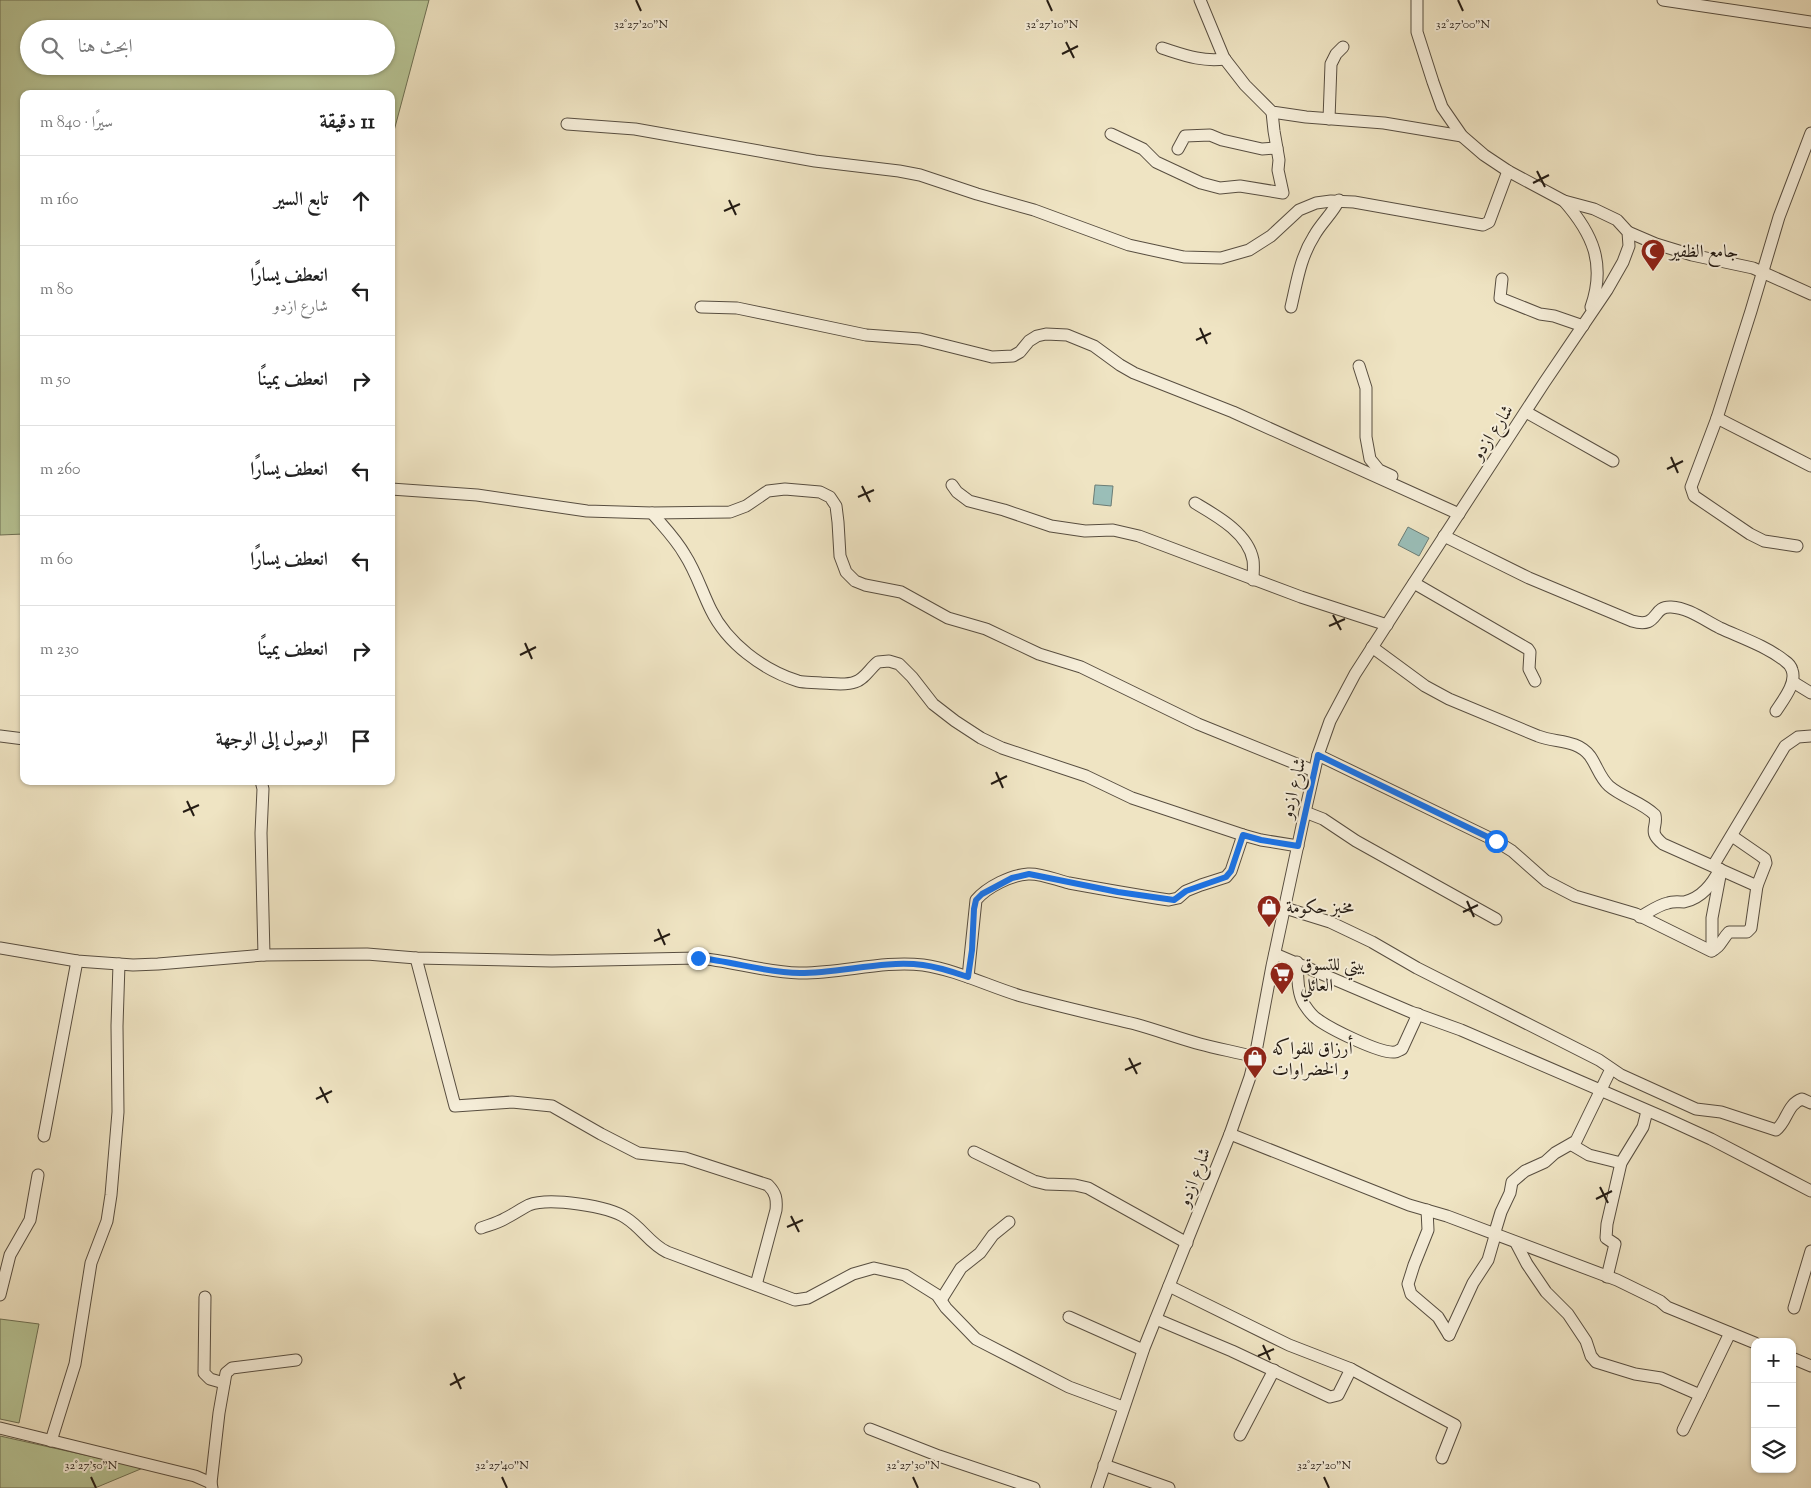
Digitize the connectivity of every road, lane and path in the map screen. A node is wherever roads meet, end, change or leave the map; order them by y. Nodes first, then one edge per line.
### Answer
1 (1200, 0) edge
2 (1417, 0) edge
3 (1663, 0) edge
4 (1811, 22) edge
5 (1343, 47) dead end
6 (1162, 48) dead end
7 (1225, 59) junction
8 (1272, 112) junction
9 (1330, 119) junction
10 (567, 124) dead end
11 (1811, 133) edge
12 (1111, 134) dead end
13 (1462, 136) junction
14 (1277, 148) junction
15 (1178, 149) dead end
16 (1508, 172) junction
17 (1339, 200) junction
18 (1564, 201) junction
19 (1628, 232) junction
20 (1762, 272) junction
21 (1502, 279) dead end
22 (1811, 294) edge
23 (701, 307) dead end
24 (1291, 307) dead end
25 (1585, 323) junction
26 (1359, 366) dead end
27 (1526, 412) junction
28 (1717, 418) junction
29 (1613, 461) dead end
30 (1811, 466) edge
31 (952, 485) dead end
32 (395, 488) edge
33 (1196, 504) dead end
34 (652, 513) junction
35 (1455, 513) junction
36 (1444, 536) junction
37 (1797, 546) dead end
38 (1253, 580) junction
39 (1414, 583) junction
40 (1386, 625) junction
41 (1372, 647) junction
42 (1535, 681) dead end
43 (1793, 682) junction
44 (1811, 693) edge
45 (1776, 711) dead end
46 (0, 736) edge
47 (1811, 736) edge
48 (20, 738) edge
49 (1318, 755) junction
50 (1314, 771) junction
51 (262, 785) edge
52 (1305, 812) junction
53 (1243, 835) junction
54 (1732, 836) junction
55 (1298, 846) junction
56 (1717, 867) junction
57 (1757, 886) junction
58 (1285, 908) junction
59 (1640, 917) junction
60 (1496, 919) dead end
61 (0, 948) edge
62 (1712, 951) junction
63 (1275, 954) junction
64 (264, 955) junction
65 (416, 958) junction
66 (77, 961) junction
67 (1297, 962) junction
68 (119, 964) junction
69 (968, 977) junction
70 (1418, 1014) junction
71 (1255, 1057) junction
72 (1611, 1069) junction
73 (1601, 1090) junction
74 (1811, 1103) edge
75 (1647, 1111) junction
76 (1230, 1134) junction
77 (44, 1136) dead end
78 (1572, 1144) junction
79 (974, 1152) dead end
80 (1621, 1163) junction
81 (38, 1175) dead end
82 (1811, 1191) edge
83 (1427, 1210) junction
84 (1009, 1222) dead end
85 (481, 1228) dead end
86 (1494, 1235) junction
87 (1187, 1243) junction
88 (1516, 1243) junction
89 (1811, 1252) edge
90 (1607, 1277) junction
91 (756, 1285) junction
92 (1169, 1286) junction
93 (0, 1295) edge
94 (205, 1297) dead end
95 (942, 1300) junction
96 (1794, 1308) dead end
97 (1069, 1317) dead end
98 (1156, 1319) junction
99 (1730, 1333) junction
100 (1751, 1341) edge
101 (1143, 1350) junction
102 (296, 1360) dead end
103 (1796, 1360) edge
104 (1811, 1366) edge
105 (1274, 1370) junction
106 (1351, 1370) junction
107 (224, 1383) junction
108 (1700, 1395) junction
109 (1123, 1407) junction
110 (0, 1428) edge
111 (870, 1429) dead end
112 (1683, 1430) dead end
113 (1240, 1435) dead end
114 (51, 1440) junction
115 (1442, 1458) dead end
116 (1104, 1465) junction
117 (211, 1485) edge
118 (1034, 1488) edge
119 (1097, 1488) edge
120 (1169, 1488) edge

1 - 7 street
2 - 13 street
3 - 4 street
5 - 9 street
6 - 7 street
7 - 8 street
8 - 9 street
8 - 14 street
9 - 13 street
10 - 17 street
11 - 20 street
12 - 14 street
13 - 16 street
14 - 15 street
16 - 17 street
16 - 18 street
17 - 24 street
18 - 19 street
18 - 25 street
19 - 20 street
19 - 25 street
20 - 22 street
20 - 28 street
21 - 25 street
23 - 35 street
25 - 27 street, شارع ازدو
26 - 35 street
27 - 29 street
27 - 35 street, شارع ازدو
28 - 30 street
28 - 37 street
31 - 38 street
32 - 34 street
33 - 38 street
34 - 50 street
34 - 53 street
35 - 36 street, شارع ازدو
36 - 39 street, شارع ازدو
36 - 43 street
38 - 40 street
39 - 40 street, شارع ازدو
39 - 42 street
40 - 41 street, شارع ازدو
41 - 49 street, شارع ازدو
41 - 56 street
43 - 44 street
43 - 45 street
46 - 48 street
47 - 54 street
49 - 50 street, شارع ازدو
49 - 59 street
50 - 52 street, شارع ازدو
51 - 64 street
52 - 55 street, شارع ازدو
52 - 60 street
53 - 55 street
53 - 69 street
54 - 56 street
54 - 57 street
55 - 58 street, شارع ازدو
56 - 57 street
56 - 59 street
56 - 62 street
57 - 62 street
58 - 63 street, شارع ازدو
58 - 72 street
59 - 62 street
61 - 66 street
63 - 67 street
63 - 71 street, شارع ازدو
64 - 65 street
64 - 68 street
65 - 69 street
65 - 91 street
66 - 68 street
66 - 77 street
67 - 70 street
67 - 70 street
68 - 114 street
69 - 71 street
70 - 73 street
71 - 76 street, شارع ازدو
72 - 73 street
72 - 74 street
73 - 75 street
73 - 78 street
75 - 80 street
75 - 82 street
76 - 83 street
76 - 87 street, شارع ازدو
78 - 80 street
78 - 86 street
79 - 87 street
80 - 90 street
81 - 93 street
83 - 86 street
83 - 86 street
84 - 95 street
85 - 91 street
86 - 88 street
87 - 92 street, شارع ازدو
88 - 90 street
88 - 108 street
89 - 96 street
90 - 99 street
91 - 95 street
92 - 98 street, شارع ازدو
92 - 106 street
94 - 107 street
95 - 109 street
97 - 101 street
98 - 101 street, شارع ازدو
98 - 105 street
99 - 100 street
99 - 108 street
101 - 109 street, شارع ازدو
102 - 107 street
103 - 104 street
105 - 106 street
105 - 113 street
106 - 115 street
107 - 117 street
108 - 112 street
109 - 116 street, شارع ازدو
110 - 114 street
111 - 118 street
114 - 117 street
116 - 119 street, شارع ازدو
116 - 120 street

